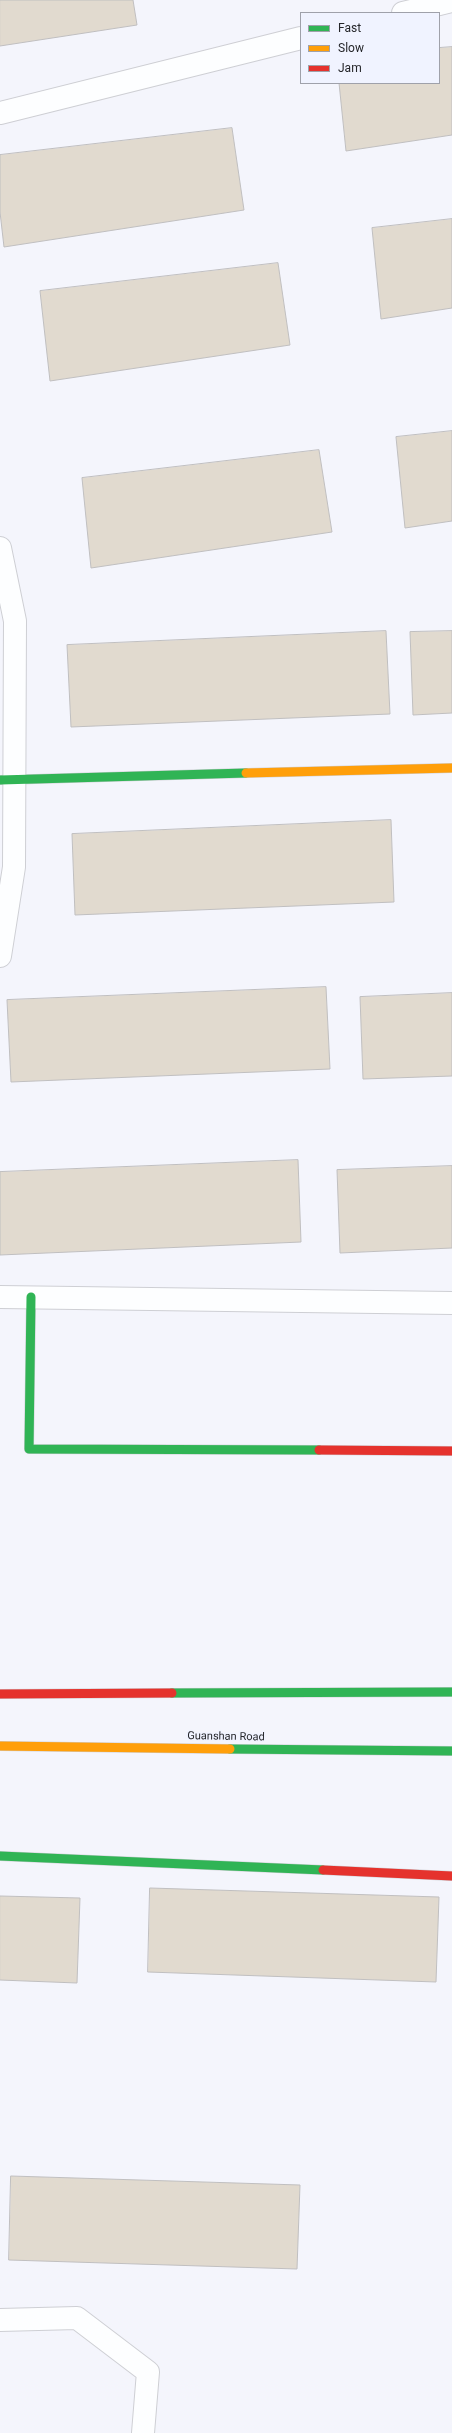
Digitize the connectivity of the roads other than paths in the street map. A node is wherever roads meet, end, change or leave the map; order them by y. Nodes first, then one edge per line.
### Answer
1 (452, 1) edge
2 (407, 12) edge
3 (300, 38) edge
4 (0, 113) edge
5 (0, 548) edge
6 (452, 768) edge
7 (7, 780) edge
8 (0, 956) edge
9 (0, 1297) edge
10 (31, 1297) junction
11 (452, 1303) edge
12 (452, 1451) edge
13 (452, 1692) edge
14 (0, 1694) edge
15 (0, 1746) edge
16 (452, 1751) edge
17 (0, 1856) edge
18 (452, 1876) edge
19 (0, 2320) edge
20 (143, 2433) edge

1 - 2 street
3 - 4 street
5 - 7 street
6 - 7 street
7 - 8 street
9 - 10 street
10 - 11 street
10 - 12 street
13 - 14 street
15 - 16 street, Guanshan Road
17 - 18 street
19 - 20 street

